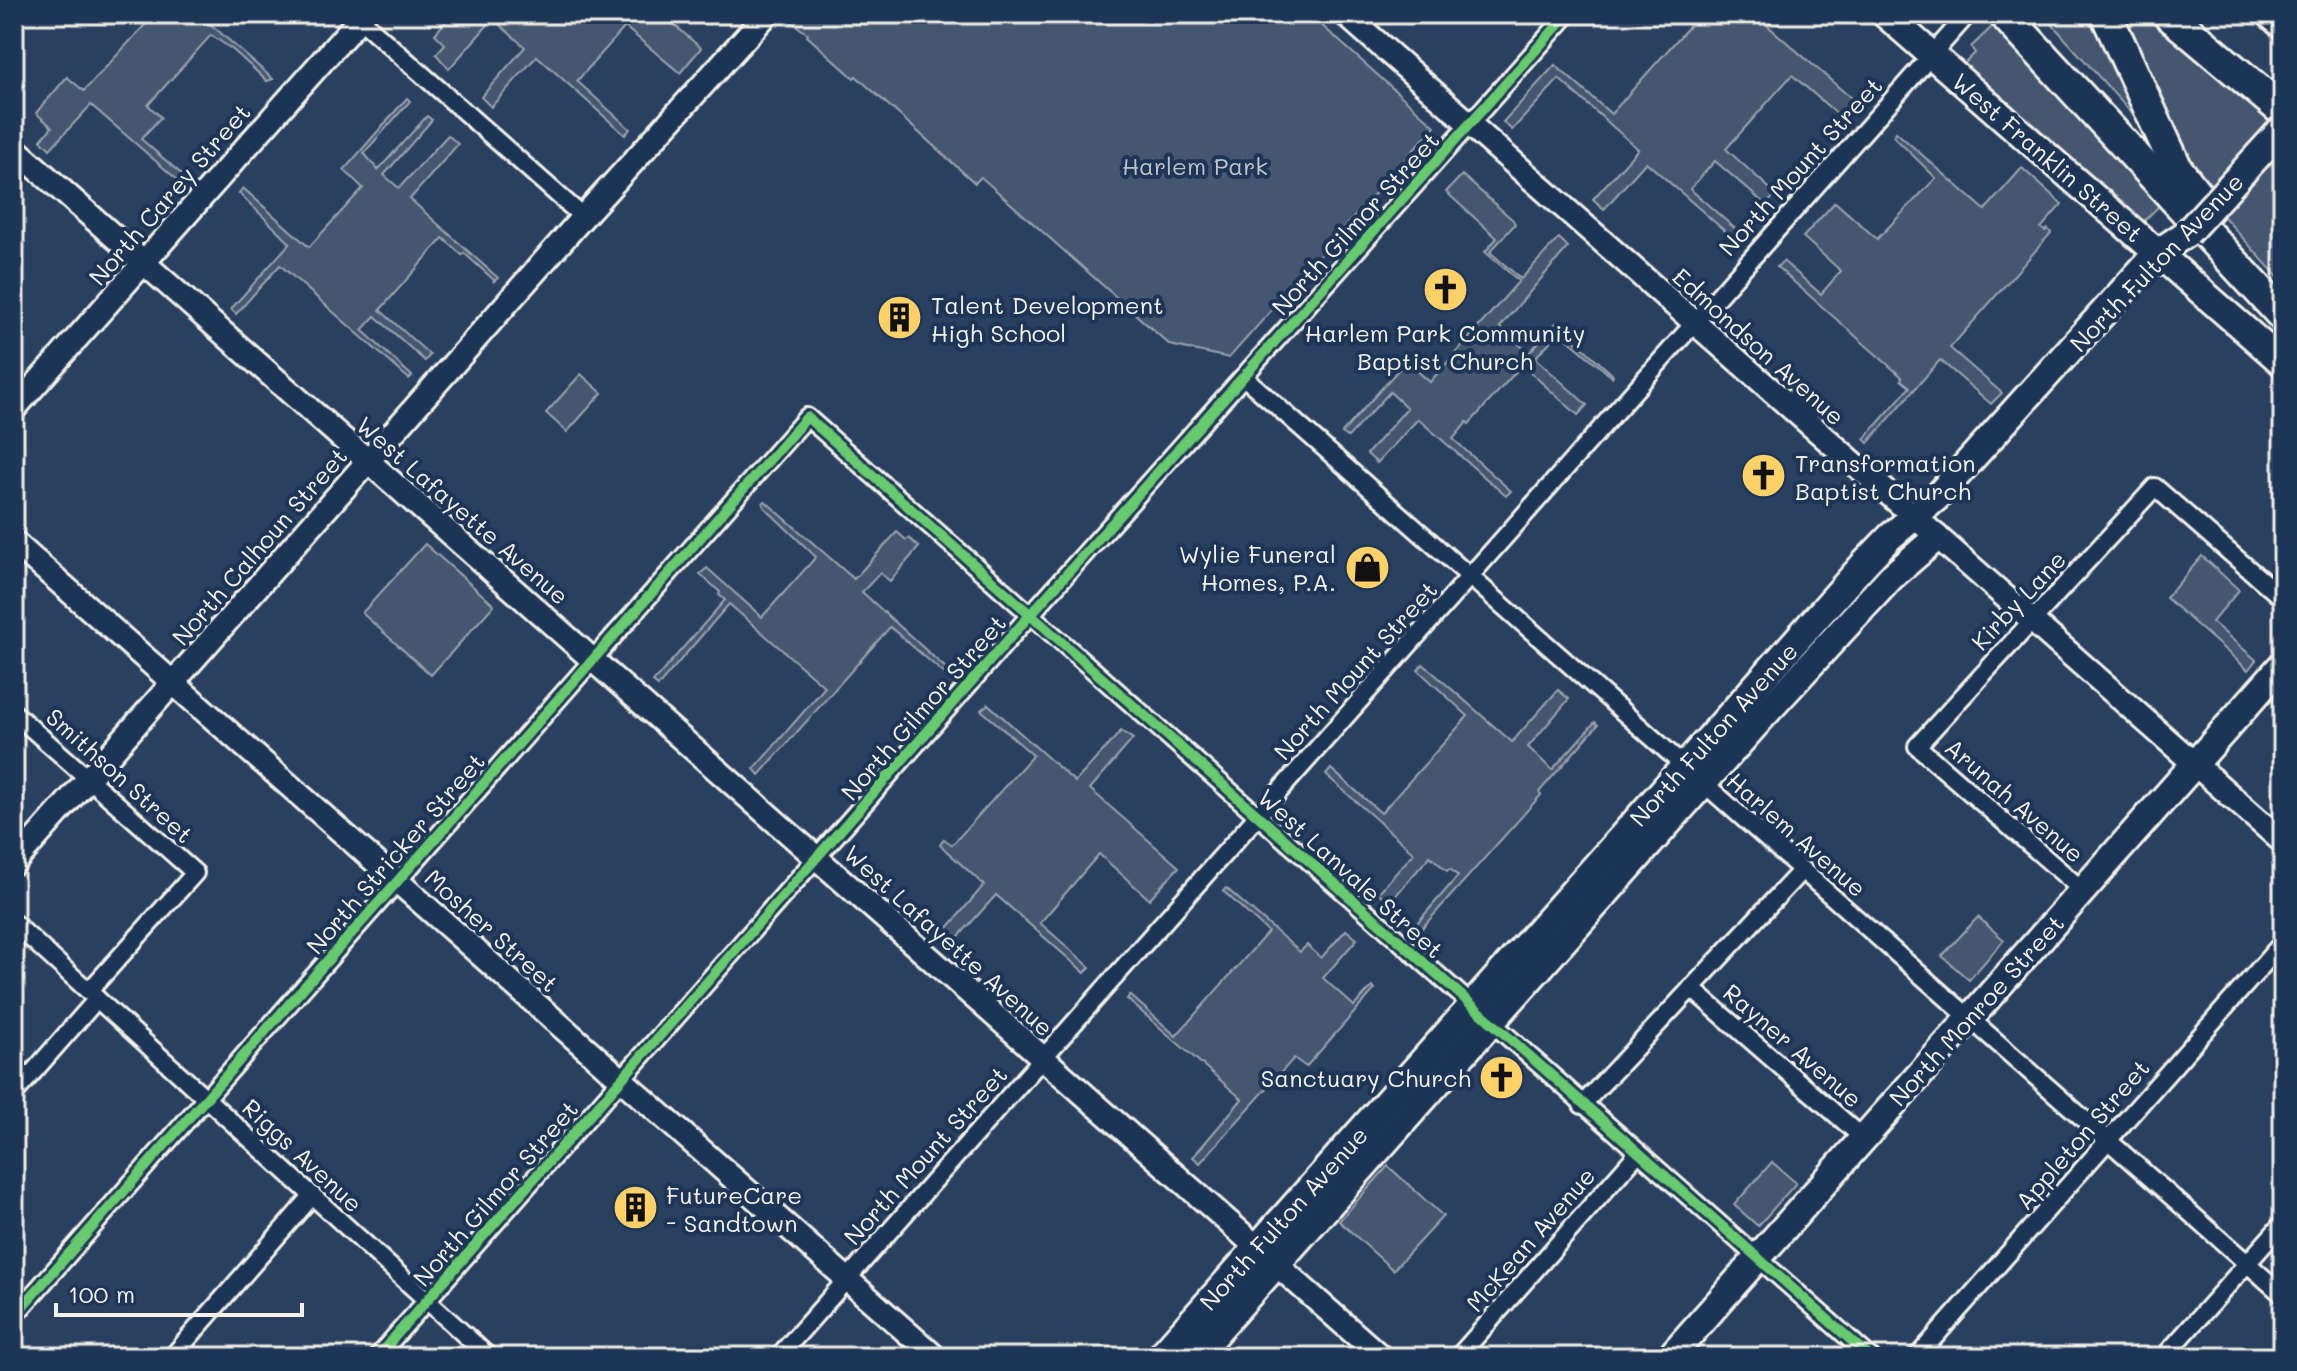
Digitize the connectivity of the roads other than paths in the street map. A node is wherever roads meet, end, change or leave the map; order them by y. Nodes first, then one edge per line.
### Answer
1 (1345, 14) edge
2 (1568, 14) edge
3 (1885, 14) edge
4 (1968, 14) edge
5 (2004, 14) edge
6 (2106, 14) edge
7 (2168, 14) edge
8 (2270, 14) edge
9 (765, 15) edge
10 (359, 16) edge
11 (2283, 26) edge
12 (1931, 55) junction
13 (2283, 111) edge
14 (1469, 124) junction
15 (2283, 128) edge
16 (14, 148) edge
17 (583, 217) junction
18 (2157, 253) junction
19 (143, 263) junction
20 (2283, 294) edge
21 (2283, 316) edge
22 (1694, 323) junction
23 (2283, 363) edge
24 (1244, 377) junction
25 (14, 409) edge
26 (807, 417) joint
27 (368, 461) junction
28 (1913, 517) junction
29 (1936, 538) junction
30 (14, 542) edge
31 (1469, 577) junction
32 (2283, 599) edge
33 (1030, 615) junction
34 (2031, 622) junction
35 (593, 659) junction
36 (2283, 664) edge
37 (173, 682) junction
38 (14, 713) edge
39 (1917, 746) joint
40 (2193, 764) junction
41 (1694, 775) junction
42 (88, 778) junction
43 (1258, 816) junction
44 (2283, 842) edge
45 (817, 857) junction
46 (14, 863) edge
47 (1802, 870) junction
48 (397, 881) junction
49 (2082, 890) junction
50 (14, 923) edge
51 (2283, 942) edge
52 (1691, 988) junction
53 (93, 995) junction
54 (1480, 1015) junction
55 (1969, 1018) junction
56 (1043, 1058) junction
57 (621, 1080) junction
58 (14, 1094) edge
59 (206, 1099) junction
60 (1582, 1105) junction
61 (1862, 1137) junction
62 (2108, 1141) junction
63 (1638, 1153) junction
64 (312, 1196) junction
65 (2283, 1223) edge
66 (1267, 1256) junction
67 (1757, 1258) junction
68 (2247, 1263) junction
69 (847, 1279) junction
70 (2283, 1295) edge
71 (426, 1301) junction
72 (14, 1316) edge
73 (172, 1357) edge
74 (377, 1357) edge
75 (489, 1357) edge
76 (778, 1357) edge
77 (935, 1357) edge
78 (1160, 1357) edge
79 (1194, 1357) edge
80 (1381, 1357) edge
81 (1458, 1357) edge
82 (1670, 1357) edge
83 (1870, 1357) edge
84 (1917, 1357) edge
85 (2164, 1357) edge

1 - 14 main road, Edmondson Avenue
2 - 14 street, North Gilmor Street
3 - 12 main road, West Franklin Street
4 - 12 street, North Mount Street
5 - 21 highway
6 - 20 highway
7 - 13 highway
8 - 11 main road
9 - 17 main road, North Calhoun Street
10 - 17 street
10 - 19 main road, North Carey Street
12 - 18 main road, West Franklin Street
12 - 22 street, North Mount Street
14 - 22 main road, Edmondson Avenue
14 - 24 street, North Gilmor Street
15 - 18 main road, North Fulton Avenue, bridge
16 - 19 main road, West Lafayette Avenue
17 - 27 main road, North Calhoun Street
18 - 23 main road, West Franklin Street
18 - 28 main road, North Fulton Avenue
19 - 25 main road, North Carey Street
19 - 27 main road, West Lafayette Avenue
22 - 28 main road, Edmondson Avenue
22 - 31 street, North Mount Street
24 - 31 street, Harlem Avenue
24 - 33 street, North Gilmor Street
26 - 33 street, West Lanvale Street
26 - 35 street, North Stricker Street
27 - 35 main road, West Lafayette Avenue
27 - 37 main road, North Calhoun Street
28 - 29 main road, Edmondson Avenue
28 - 41 main road, North Fulton Avenue
29 - 34 main road, Edmondson Avenue
29 - 41 main road, North Fulton Avenue
30 - 37 main road, Mosher Street
31 - 41 street, Harlem Avenue
31 - 43 street, North Mount Street
32 - 34 street, Kirby Lane
33 - 43 street, West Lanvale Street
33 - 45 street, North Gilmor Street
34 - 39 street, Kirby Lane
34 - 40 main road, Edmondson Avenue
35 - 45 main road, West Lafayette Avenue
35 - 48 street, North Stricker Street
36 - 40 main road, North Monroe Street
37 - 42 main road, North Calhoun Street
37 - 48 main road, Mosher Street
38 - 42 street, Smithson Street
39 - 49 street, Arunah Avenue
40 - 44 main road, Edmondson Avenue
40 - 49 main road, North Monroe Street
41 - 47 street, Harlem Avenue
41 - 54 main road, North Fulton Avenue
42 - 46 main road, North Calhoun Street
42 - 53 street, Smithson Street
43 - 54 street, West Lanvale Street
43 - 56 street, North Mount Street
45 - 56 main road, West Lafayette Avenue
45 - 57 street, North Gilmor Street
47 - 52 street
47 - 55 street, Harlem Avenue
48 - 57 main road, Mosher Street
48 - 59 street, North Stricker Street
49 - 55 main road, North Monroe Street
50 - 53 street, Riggs Avenue
51 - 62 street, Appleton Street
52 - 60 street
52 - 61 street, Rayner Avenue
53 - 58 street
53 - 59 street, Riggs Avenue
54 - 60 street, West Lanvale Street
54 - 66 main road, North Fulton Avenue
55 - 61 main road, North Monroe Street
55 - 62 street, Harlem Avenue
56 - 66 main road, West Lafayette Avenue
56 - 69 street, North Mount Street
57 - 69 main road, Mosher Street
57 - 71 street, North Gilmor Street
59 - 64 street, Riggs Avenue
59 - 72 street, North Stricker Street
60 - 63 street, West Lanvale Street
61 - 67 main road, North Monroe Street
62 - 68 street, Harlem Avenue
62 - 84 street, Appleton Street
63 - 67 street, West Lanvale Street
63 - 81 street, McKean Avenue
64 - 71 street, Riggs Avenue
64 - 73 street
65 - 68 street
66 - 78 main road, North Fulton Avenue
66 - 79 main road, North Fulton Avenue
66 - 80 main road, West Lafayette Avenue
67 - 82 main road, North Monroe Street
67 - 83 street, West Lanvale Street
68 - 70 street, Harlem Avenue
68 - 85 street
69 - 76 street, North Mount Street
69 - 77 main road, Mosher Street
71 - 74 street, North Gilmor Street
71 - 75 street, Riggs Avenue

